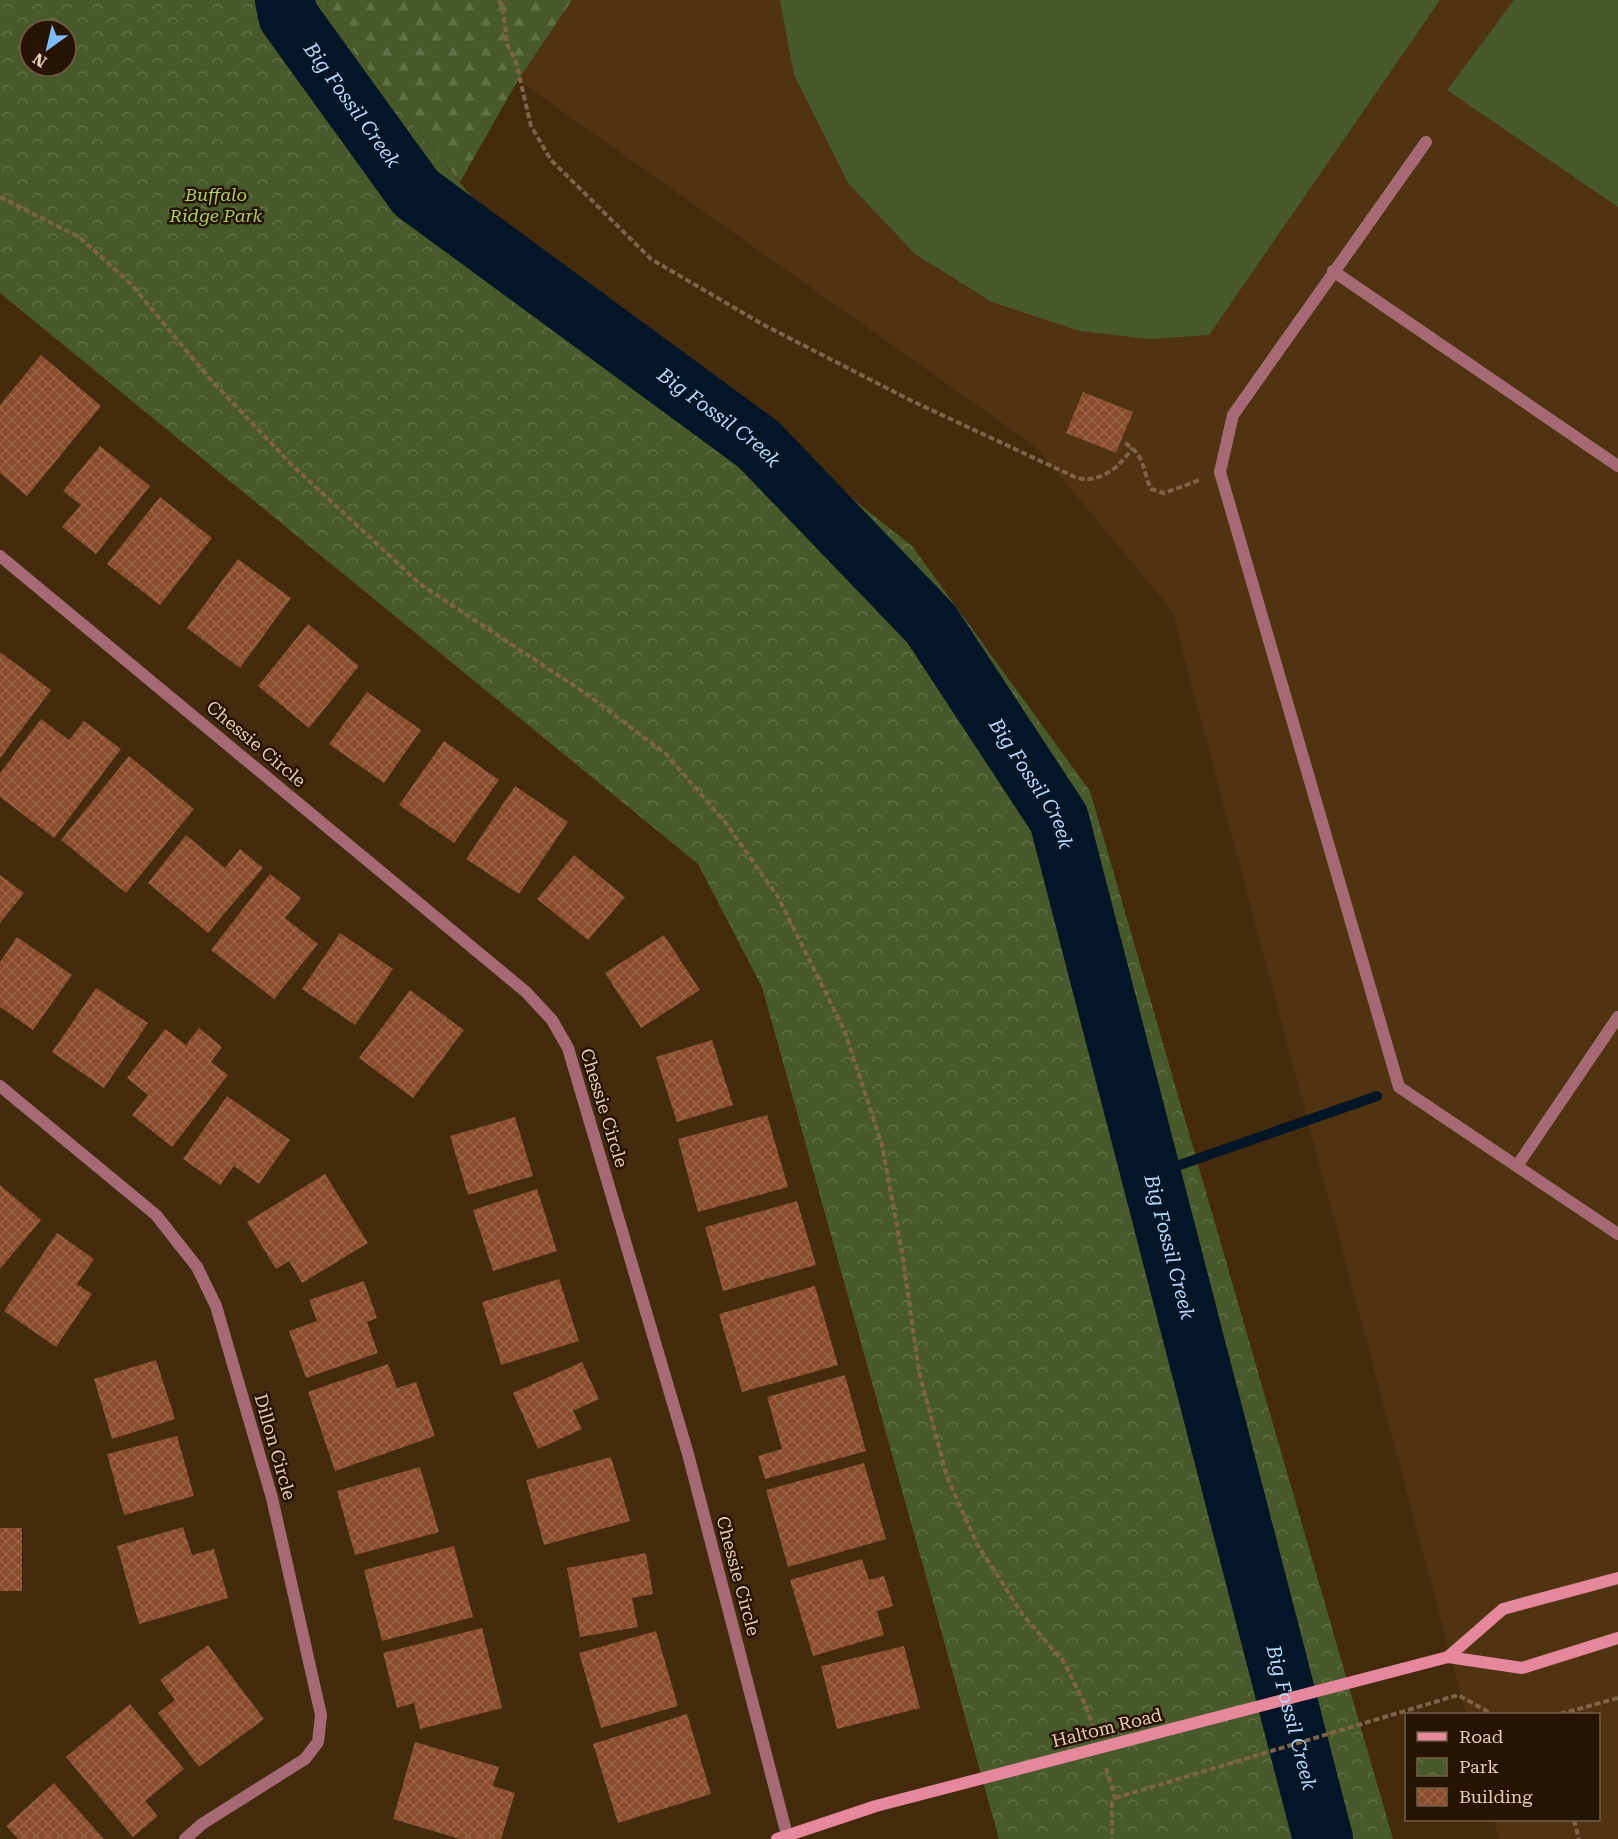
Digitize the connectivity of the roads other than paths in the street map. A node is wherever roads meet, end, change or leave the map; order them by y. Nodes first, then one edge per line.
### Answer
1 (1426, 142) dead end
2 (1333, 272) junction
3 (1618, 466) edge
4 (0, 556) edge
5 (1618, 1017) edge
6 (0, 1086) edge
7 (1517, 1166) junction
8 (1618, 1234) edge
9 (1618, 1578) edge
10 (1618, 1638) edge
11 (1448, 1657) junction
12 (784, 1838) edge
13 (185, 1839) edge

1 - 2 street
2 - 3 street
2 - 7 street
4 - 12 street, Chessie Circle
5 - 7 street
6 - 13 street, Dillon Circle
7 - 8 street
9 - 11 main road, Haltom Road
10 - 11 main road, Haltom Road
11 - 12 main road, Haltom Road

